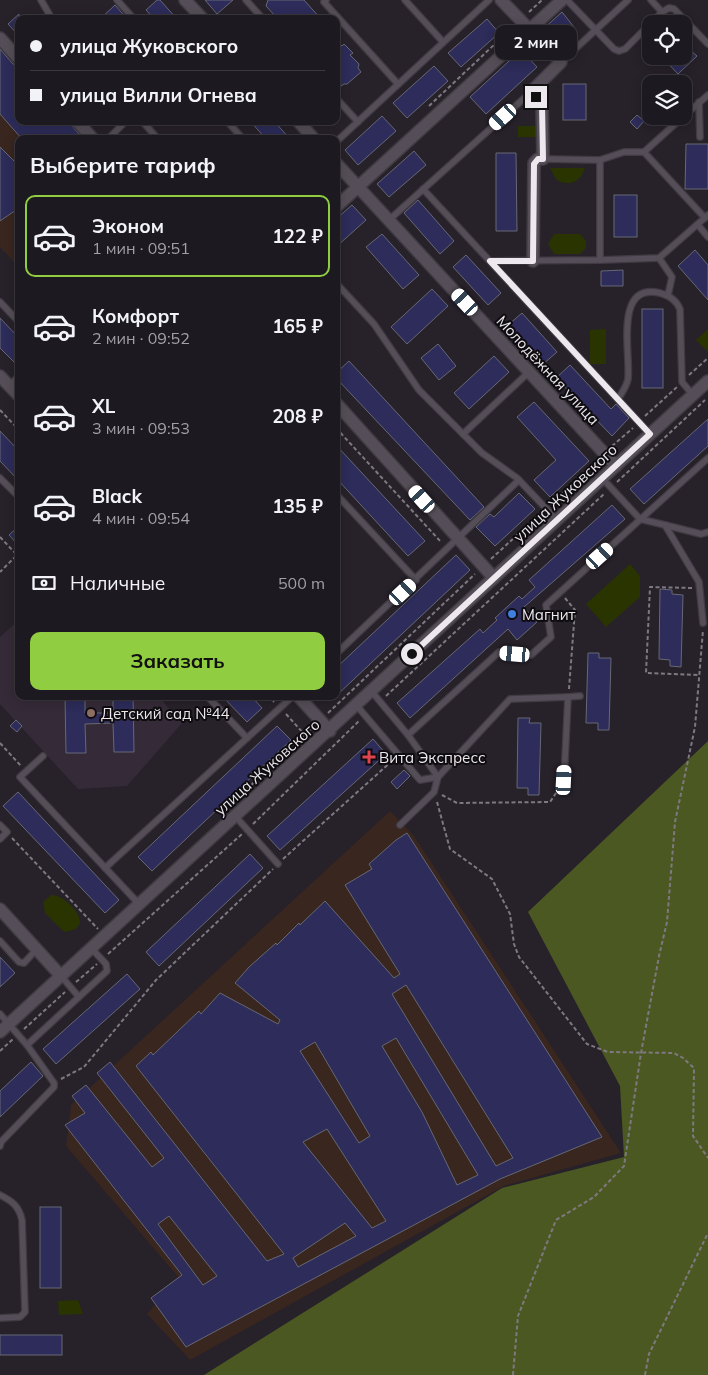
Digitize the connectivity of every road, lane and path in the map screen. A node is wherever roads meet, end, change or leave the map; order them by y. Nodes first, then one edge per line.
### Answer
1 (41, 0) edge
2 (117, 0) edge
3 (185, 0) edge
4 (246, 0) edge
5 (326, 0) edge
6 (405, 0) edge
7 (489, 0) edge
8 (501, 0) edge
9 (542, 0) edge
10 (562, 0) edge
11 (567, 0) edge
12 (628, 0) edge
13 (651, 0) edge
14 (662, 12) junction
15 (50, 15) edge
16 (130, 15) edge
17 (199, 15) edge
18 (259, 15) edge
19 (336, 15) edge
20 (340, 20) edge
21 (520, 20) junction
22 (530, 30) junction
23 (596, 30) junction
24 (0, 38) edge
25 (443, 42) junction
26 (708, 44) edge
27 (15, 55) edge
28 (561, 62) junction
29 (398, 84) junction
30 (530, 93) junction
31 (708, 95) edge
32 (340, 102) edge
33 (700, 102) junction
34 (428, 107) dead end
35 (692, 109) edge
36 (358, 122) junction
37 (81, 125) edge
38 (122, 125) edge
39 (146, 125) edge
40 (231, 125) edge
41 (302, 125) edge
42 (674, 125) edge
43 (89, 135) edge
44 (112, 135) edge
45 (154, 135) edge
46 (239, 135) edge
47 (310, 135) edge
48 (700, 137) dead end
49 (340, 138) edge
50 (644, 152) junction
51 (543, 159) junction
52 (600, 160) junction
53 (340, 167) edge
54 (358, 187) junction
55 (423, 189) junction
56 (340, 203) edge
57 (706, 217) edge
58 (389, 220) junction
59 (698, 225) junction
60 (708, 237) edge
61 (659, 258) junction
62 (600, 260) junction
63 (490, 261) junction
64 (533, 261) junction
65 (340, 288) edge
66 (668, 295) junction
67 (0, 302) edge
68 (15, 318) edge
69 (708, 358) edge
70 (529, 372) junction
71 (0, 376) edge
72 (15, 380) edge
73 (708, 381) edge
74 (682, 382) junction
75 (9, 386) junction
76 (15, 392) edge
77 (693, 395) junction
78 (708, 397) edge
79 (618, 399) junction
80 (340, 407) edge
81 (0, 410) edge
82 (639, 422) junction
83 (15, 426) edge
84 (340, 432) edge
85 (463, 434) junction
86 (650, 434) junction
87 (604, 453) junction
88 (708, 458) edge
89 (616, 466) junction
90 (0, 478) edge
91 (602, 478) junction
92 (520, 480) junction
93 (611, 488) junction
94 (15, 493) edge
95 (340, 498) edge
96 (546, 509) junction
97 (640, 519) junction
98 (557, 520) junction
99 (665, 525) junction
100 (708, 532) edge
101 (0, 538) edge
102 (459, 540) junction
103 (448, 550) junction
104 (15, 552) edge
105 (15, 558) edge
106 (483, 566) junction
107 (0, 572) edge
108 (494, 578) junction
109 (416, 580) junction
110 (699, 588) junction
111 (559, 592) junction
112 (703, 623) joint
113 (340, 650) edge
114 (699, 675) junction
115 (372, 692) junction
116 (580, 696) dead end
117 (568, 697) junction
118 (211, 700) edge
119 (273, 700) edge
120 (289, 700) edge
121 (302, 700) edge
122 (380, 701) junction
123 (357, 706) junction
124 (280, 708) junction
125 (365, 715) junction
126 (320, 720) junction
127 (330, 731) junction
128 (305, 735) junction
129 (408, 735) junction
130 (246, 738) junction
131 (0, 743) edge
132 (399, 755) junction
133 (43, 756) dead end
134 (27, 771) junction
135 (438, 777) junction
136 (564, 780) joint
137 (434, 792) junction
138 (240, 795) dead end
139 (236, 817) junction
140 (0, 825) edge
141 (400, 825) dead end
142 (247, 830) junction
143 (7, 832) junction
144 (0, 839) edge
145 (278, 864) junction
146 (105, 868) junction
147 (139, 904) junction
148 (0, 910) edge
149 (104, 922) dead end
150 (101, 932) junction
151 (0, 941) edge
152 (91, 948) junction
153 (36, 950) junction
154 (102, 960) junction
155 (61, 976) junction
156 (71, 987) junction
157 (79, 997) junction
158 (0, 1014) edge
159 (4, 1028) edge
160 (17, 1034) junction
161 (27, 1045) junction
162 (0, 1051) edge
163 (641, 1053) junction
164 (54, 1083) junction
165 (0, 1146) edge
166 (708, 1158) edge
167 (0, 1194) edge
168 (708, 1233) edge
169 (0, 1318) edge
170 (513, 1375) edge
171 (645, 1375) edge

1 - 15 lane
2 - 16 lane
3 - 17 street
4 - 18 lane
5 - 19 lane
6 - 25 lane
7 - 25 lane
8 - 21 street
9 - 21 path
10 - 22 street
11 - 23 lane
12 - 23 lane
13 - 14 lane
14 - 23 lane
14 - 26 lane
20 - 29 lane
21 - 22 street
21 - 34 path
22 - 28 street
22 - 54 street
23 - 28 lane
24 - 27 street
25 - 29 lane
28 - 30 street
29 - 36 lane
30 - 51 street
30 - 55 lane
31 - 33 lane
32 - 36 lane
33 - 35 lane
33 - 48 lane
36 - 49 lane
37 - 43 street
38 - 44 lane
39 - 45 lane
40 - 46 lane
41 - 47 street
42 - 50 lane
50 - 52 lane
50 - 57 lane
51 - 52 lane
51 - 64 street
52 - 62 lane
53 - 54 street, Молодёжная улица
54 - 56 street
54 - 58 street, Молодёжная улица
55 - 58 lane
55 - 63 lane
57 - 59 lane
58 - 70 street, Молодёжная улица
59 - 60 lane
59 - 61 lane
61 - 62 lane
61 - 66 lane
62 - 64 lane
63 - 64 lane
63 - 79 lane
65 - 85 lane
66 - 74 lane
66 - 79 lane
67 - 68 lane
69 - 74 path
70 - 85 lane
70 - 87 street, Молодёжная улица
71 - 75 street
72 - 75 lane
73 - 77 street, улица Жуковского
74 - 77 lane
74 - 82 path
75 - 76 street
77 - 86 street, улица Жуковского
78 - 93 path
79 - 82 lane
80 - 102 street
81 - 83 path
82 - 86 lane
82 - 87 path
84 - 103 path
85 - 92 lane
86 - 89 street, улица Жуковского
87 - 89 street, Молодёжная улица
87 - 96 path
88 - 97 lane
89 - 91 street, улица Жуковского
90 - 94 lane
91 - 93 lane
91 - 98 street, улица Жуковского
92 - 96 lane
92 - 102 lane
93 - 97 lane
93 - 122 path
95 - 109 lane
96 - 98 lane
96 - 106 path
97 - 99 lane
97 - 111 lane
98 - 108 street, улица Жуковского
99 - 100 lane
99 - 110 lane
101 - 104 path
102 - 103 lane
102 - 106 street
103 - 109 lane
105 - 107 path
106 - 108 street
106 - 126 path
108 - 115 street, улица Жуковского
109 - 113 lane
110 - 112 lane
110 - 114 path
111 - 117 path
111 - 129 lane
112 - 114 path
114 - 163 path
115 - 122 lane
115 - 123 street, улица Жуковского
116 - 117 lane
117 - 135 lane
117 - 136 lane
118 - 130 lane
119 - 124 path
120 - 124 lane
121 - 126 street
122 - 129 lane
123 - 125 lane
123 - 127 street, улица Жуковского
124 - 128 path
124 - 130 lane
125 - 132 lane
125 - 142 path
126 - 127 street
126 - 128 path
127 - 139 street, улица Жуковского
128 - 138 path
129 - 135 lane
130 - 146 lane
131 - 134 path
132 - 135 lane
132 - 145 path
133 - 134 lane
134 - 146 lane
135 - 137 lane
136 - 137 path
137 - 141 lane
137 - 163 path
139 - 142 lane
139 - 147 street, улица Жуковского
140 - 143 lane
142 - 145 lane
142 - 154 path
143 - 144 lane
143 - 150 path
145 - 164 path
146 - 147 lane
147 - 150 street, улица Жуковского
148 - 153 street
149 - 150 path
150 - 152 street, улица Жуковского
151 - 153 lane
152 - 154 lane
152 - 155 street, улица Жуковского
153 - 155 street
154 - 156 path
154 - 157 lane
155 - 156 lane
155 - 159 street, улица Жуковского
156 - 157 lane
156 - 160 path
157 - 161 lane
158 - 159 lane
159 - 160 lane
160 - 161 lane
160 - 162 path
161 - 164 lane
163 - 166 path
163 - 170 path
164 - 165 lane
167 - 169 lane
168 - 171 path

